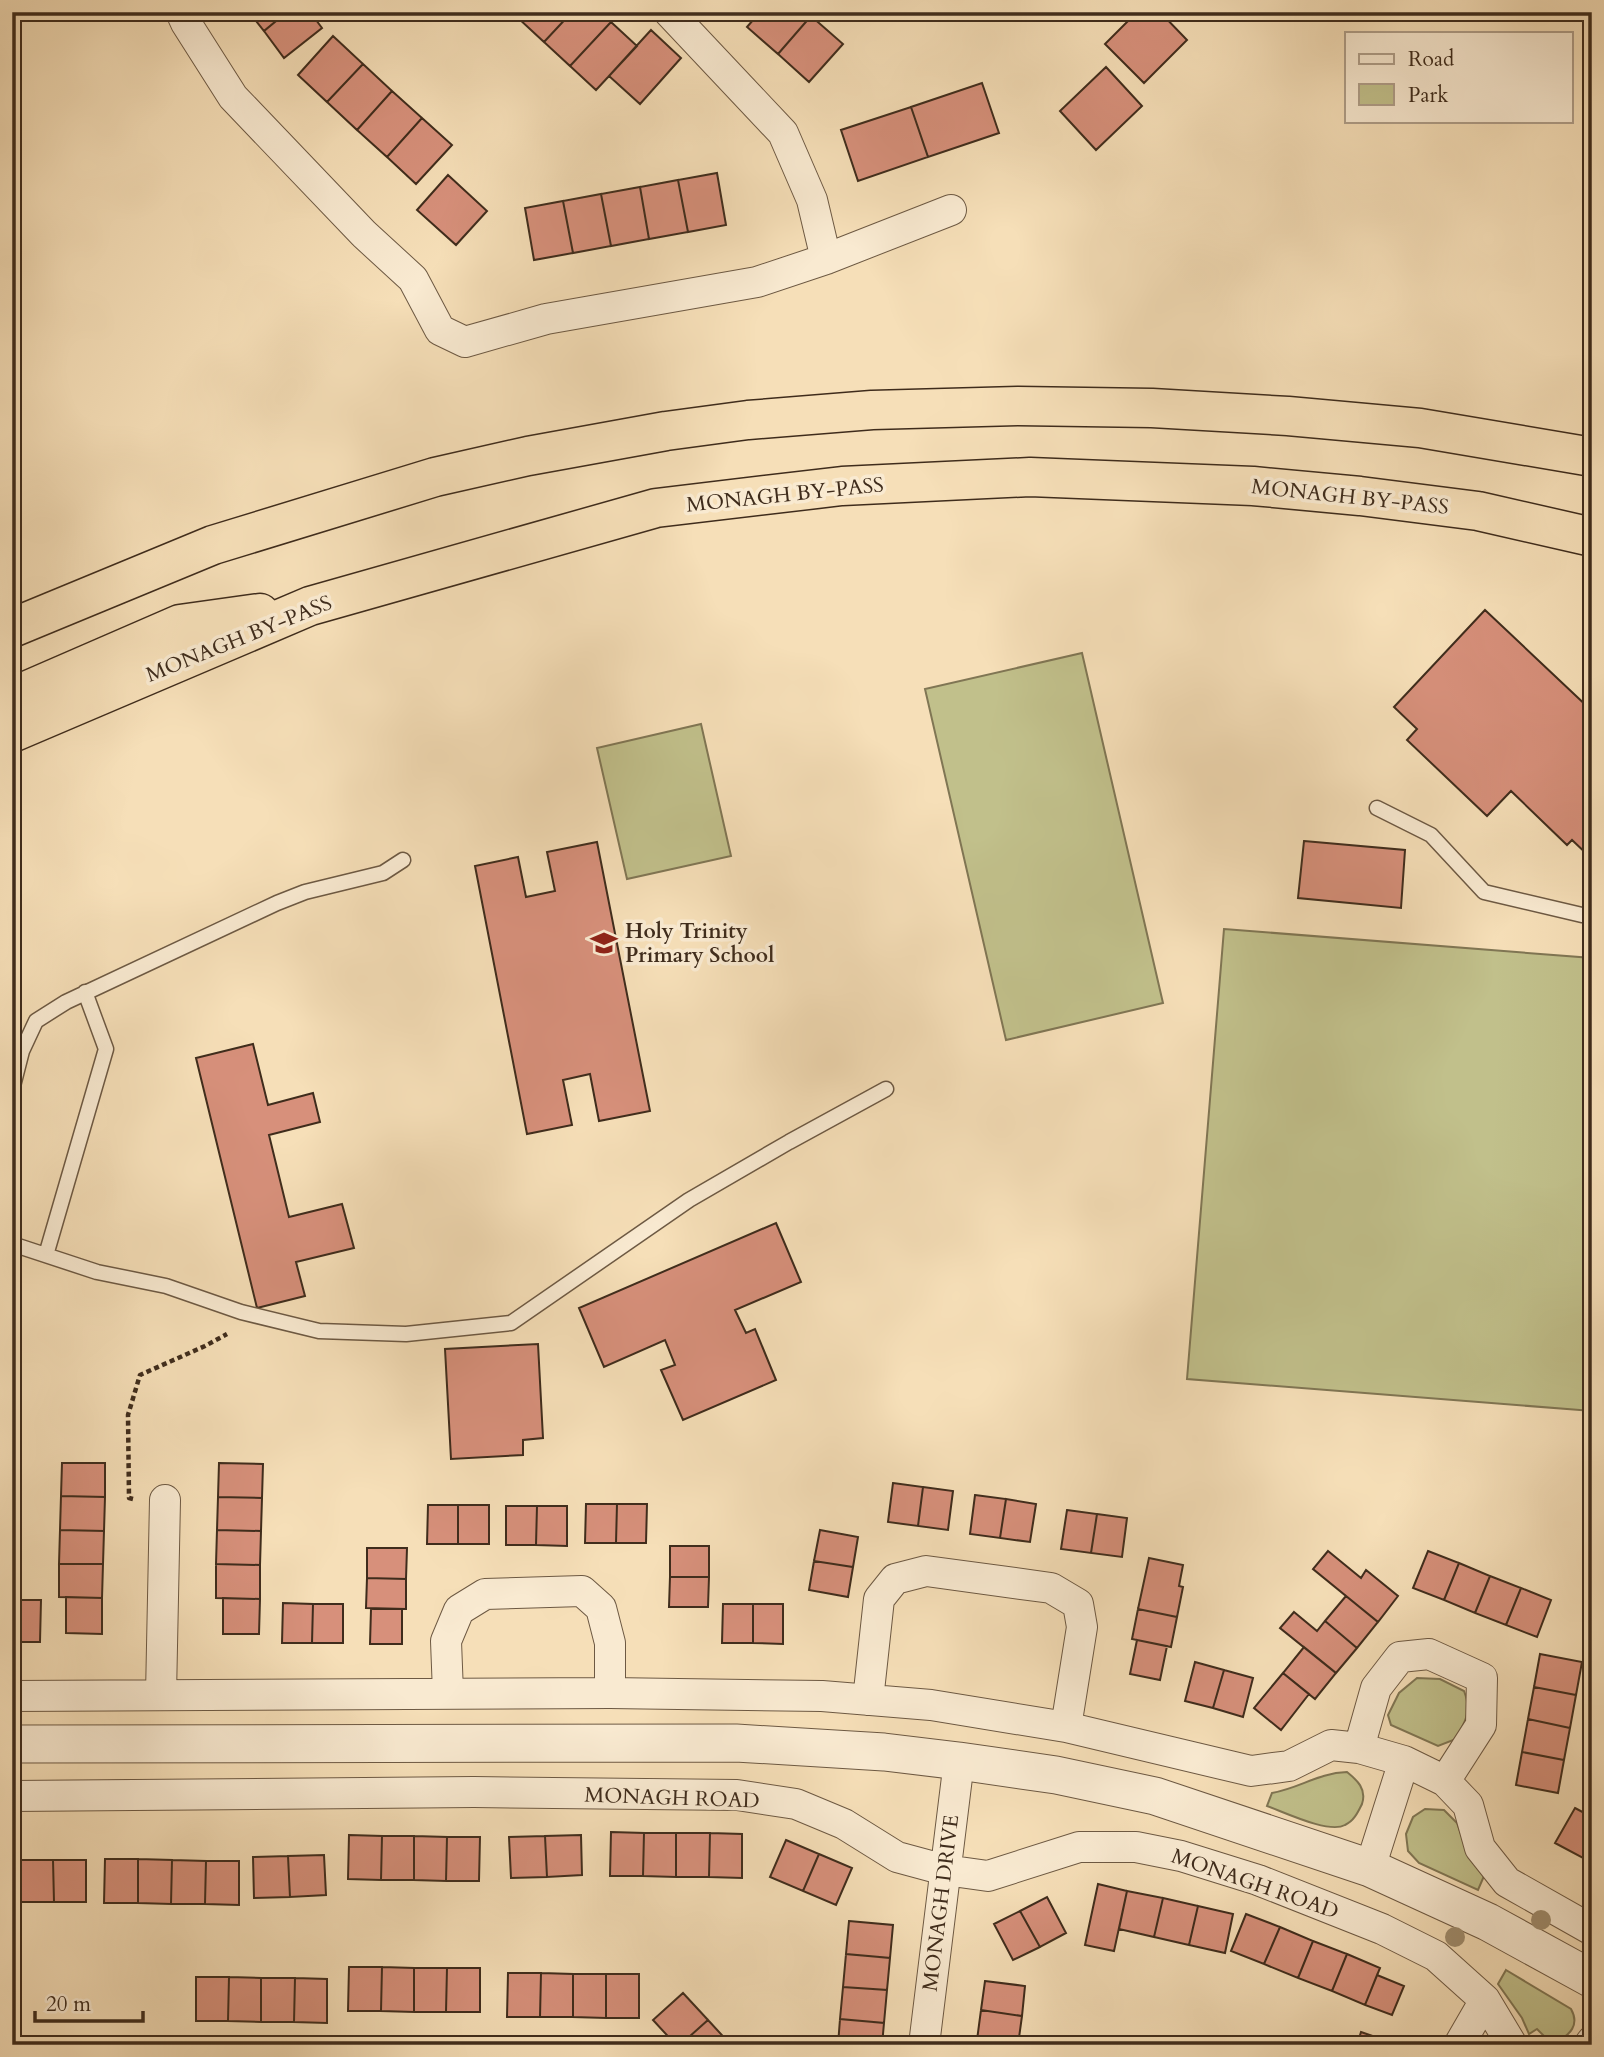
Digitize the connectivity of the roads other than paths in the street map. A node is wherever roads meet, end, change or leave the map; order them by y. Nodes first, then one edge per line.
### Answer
1 (181, 12) edge
2 (669, 12) edge
3 (951, 210) dead end
4 (826, 259) junction
5 (1592, 457) edge
6 (1592, 537) edge
7 (310, 606) junction
8 (12, 628) edge
9 (12, 697) edge
10 (12, 733) edge
11 (1377, 808) dead end
12 (402, 860) dead end
13 (1592, 915) edge
14 (85, 992) junction
15 (886, 1089) dead end
16 (12, 1090) edge
17 (12, 1244) edge
18 (46, 1255) junction
19 (165, 1500) road end
20 (449, 1693) junction
21 (610, 1693) junction
22 (160, 1695) junction
23 (12, 1696) edge
24 (868, 1700) junction
25 (1066, 1727) junction
26 (12, 1744) edge
27 (1359, 1748) junction
28 (959, 1761) junction
29 (1404, 1761) junction
30 (1445, 1781) junction
31 (12, 1796) edge
32 (1370, 1868) junction
33 (946, 1870) junction
34 (1592, 1930) edge
35 (1592, 1979) edge
36 (1485, 2000) junction
37 (924, 2045) edge
38 (1459, 2045) edge
39 (1512, 2045) edge

1 - 4 street
2 - 4 street
3 - 4 street
5 - 8 highway
6 - 7 highway, MONAGH BY-PASS
7 - 9 highway
7 - 10 highway, MONAGH BY-PASS
11 - 13 lane
12 - 14 lane
14 - 16 lane
14 - 18 lane
15 - 18 lane
17 - 18 lane
19 - 22 street
20 - 21 street
20 - 21 street
20 - 22 street
21 - 24 street
22 - 23 street
24 - 25 street
24 - 25 street
25 - 27 street
26 - 28 street
27 - 29 street
27 - 30 street
28 - 32 street
28 - 33 street, MONAGH DRIVE
29 - 30 street
29 - 32 street
30 - 34 street
31 - 33 street, MONAGH ROAD
32 - 35 street
33 - 36 street, MONAGH ROAD
33 - 37 street, MONAGH DRIVE
36 - 38 street
36 - 39 street, MONAGH ROAD

